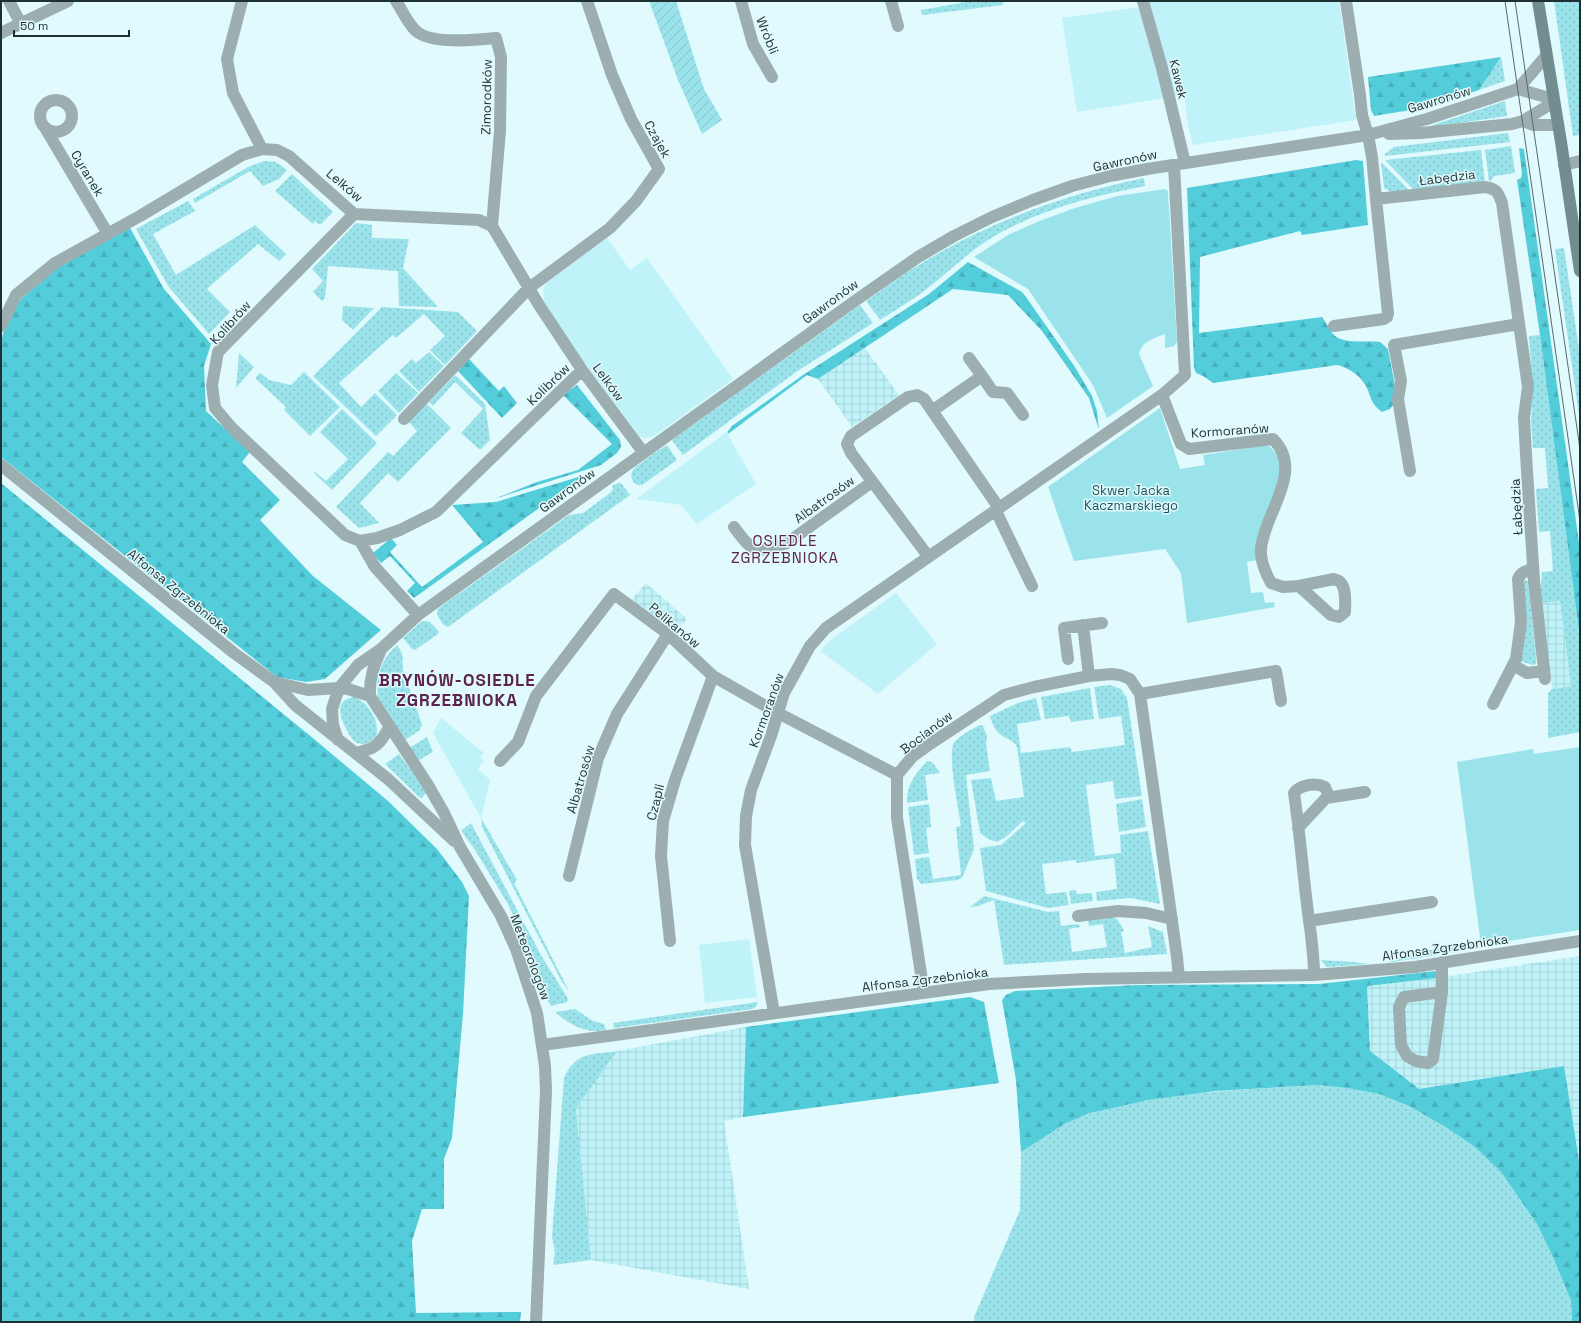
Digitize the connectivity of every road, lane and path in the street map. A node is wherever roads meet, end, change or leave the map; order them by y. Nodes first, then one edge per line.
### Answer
1 (9, 1) edge
2 (68, 1) edge
3 (242, 1) edge
4 (396, 1) edge
5 (587, 1) edge
6 (741, 1) edge
7 (891, 1) edge
8 (1143, 1) edge
9 (1346, 1) edge
10 (1538, 1) edge
11 (20, 24) junction
12 (898, 26) dead end
13 (1, 33) edge
14 (1546, 56) junction
15 (772, 78) dead end
16 (1518, 89) junction
17 (1554, 100) junction
18 (1522, 121) junction
19 (1558, 125) junction
20 (44, 126) dead end
21 (1368, 135) junction
22 (262, 149) junction
23 (1580, 161) edge
24 (1180, 164) junction
25 (1564, 165) junction
26 (1376, 199) junction
27 (354, 214) junction
28 (492, 226) junction
29 (108, 234) junction
30 (1580, 271) edge
31 (529, 288) junction
32 (2, 321) edge
33 (1519, 324) junction
34 (1334, 326) dead end
35 (969, 358) dead end
36 (582, 370) junction
37 (982, 376) junction
38 (1162, 395) junction
39 (932, 411) junction
40 (1023, 415) dead end
41 (404, 419) dead end
42 (643, 452) junction
43 (1, 465) edge
44 (1410, 471) dead end
45 (872, 482) junction
46 (998, 510) junction
47 (734, 527) dead end
48 (360, 541) junction
49 (928, 556) junction
50 (1533, 569) junction
51 (1032, 586) dead end
52 (1299, 586) dead end
53 (418, 615) junction
54 (1102, 623) dead end
55 (1083, 625) junction
56 (668, 634) junction
57 (381, 649) junction
58 (1068, 659) dead end
59 (1512, 665) junction
60 (713, 676) junction
61 (1089, 676) junction
62 (274, 682) junction
63 (339, 688) junction
64 (1140, 694) junction
65 (370, 696) junction
66 (1281, 701) dead end
67 (1493, 704) dead end
68 (778, 713) junction
69 (389, 727) junction
70 (338, 740) junction
71 (355, 753) junction
72 (500, 761) dead end
73 (897, 775) junction
74 (1365, 792) dead end
75 (1326, 798) junction
76 (1298, 828) junction
77 (460, 847) junction
78 (569, 876) dead end
79 (1432, 902) dead end
80 (1078, 916) dead end
81 (1172, 919) junction
82 (1309, 921) junction
83 (670, 941) dead end
84 (1580, 942) edge
85 (1442, 962) junction
86 (1314, 975) junction
87 (1179, 978) junction
88 (1442, 992) junction
89 (924, 993) junction
90 (774, 1013) junction
91 (542, 1045) junction
92 (536, 1322) edge

1 - 11 street
2 - 11 street
3 - 22 street
4 - 28 street, Zimorodków
5 - 31 street, Czajek
6 - 15 street, Wróbli
7 - 12 street
8 - 24 street, Kawek
9 - 21 street
10 - 14 street
11 - 13 street
14 - 16 street
14 - 17 street
16 - 17 street
16 - 21 street, Gawronów
17 - 18 street, Gawronów
17 - 19 street
18 - 19 street, Gawronów
18 - 21 street, Gawronów
19 - 25 street
20 - 29 street, Cyranek
21 - 24 street, Gawronów
21 - 26 street
22 - 27 street, Lelków
22 - 29 street, Lelków
23 - 25 street
24 - 38 street, Kormoranów
24 - 42 street, Gawronów
25 - 30 street
26 - 33 street, Łabędzia
26 - 34 street
27 - 28 street, Lelków
27 - 48 street, Kolibrów
28 - 31 street, Lelków
29 - 32 street, Lelków
31 - 36 street, Lelków
31 - 41 street
33 - 44 street
33 - 50 street, Łabędzia
35 - 37 street
36 - 42 street, Lelków
36 - 48 street, Kolibrów
37 - 39 street
37 - 40 street
38 - 46 street, Kormoranów
38 - 52 street, Kormoranów
39 - 45 street, Albatrosów
39 - 46 street
42 - 53 street, Gawronów
43 - 62 street, Alfonsa Zgrzebnioka
45 - 47 street, Albatrosów
45 - 49 street, Albatrosów
46 - 49 street, Kormoranów
46 - 51 street
48 - 53 street
49 - 68 street, Kormoranów
50 - 59 street
50 - 59 street, Łabędzia
53 - 57 street, Gawronów
54 - 55 street
55 - 58 street
55 - 61 street
56 - 60 street, Pelikanów
56 - 72 street, Pelikanów
56 - 78 street, Albatrosów
57 - 63 street, Gawronów
57 - 65 street
59 - 67 street
60 - 68 street, Pelikanów
60 - 83 street, Czapli
61 - 64 street, Bocianów
61 - 73 street, Bocianów
62 - 63 street
62 - 70 street, Alfonsa Zgrzebnioka
63 - 65 street
63 - 70 street
64 - 66 street
64 - 81 street, Bocianów
65 - 69 street
68 - 73 street, Pelikanów
68 - 90 street, Kormoranów
69 - 71 street
69 - 77 street, Meteorologów
70 - 71 street
71 - 77 street
73 - 89 street
74 - 75 street
75 - 76 street
75 - 76 street
76 - 82 street
77 - 91 street, Meteorologów
79 - 82 street
80 - 81 street
81 - 87 street, Bocianów
82 - 86 street
84 - 85 street, Alfonsa Zgrzebnioka
85 - 86 street, Alfonsa Zgrzebnioka
85 - 88 street
86 - 87 street, Alfonsa Zgrzebnioka
87 - 89 street, Alfonsa Zgrzebnioka
88 - 88 street
89 - 90 street, Alfonsa Zgrzebnioka
90 - 91 street, Alfonsa Zgrzebnioka
91 - 92 street, Meteorologów

